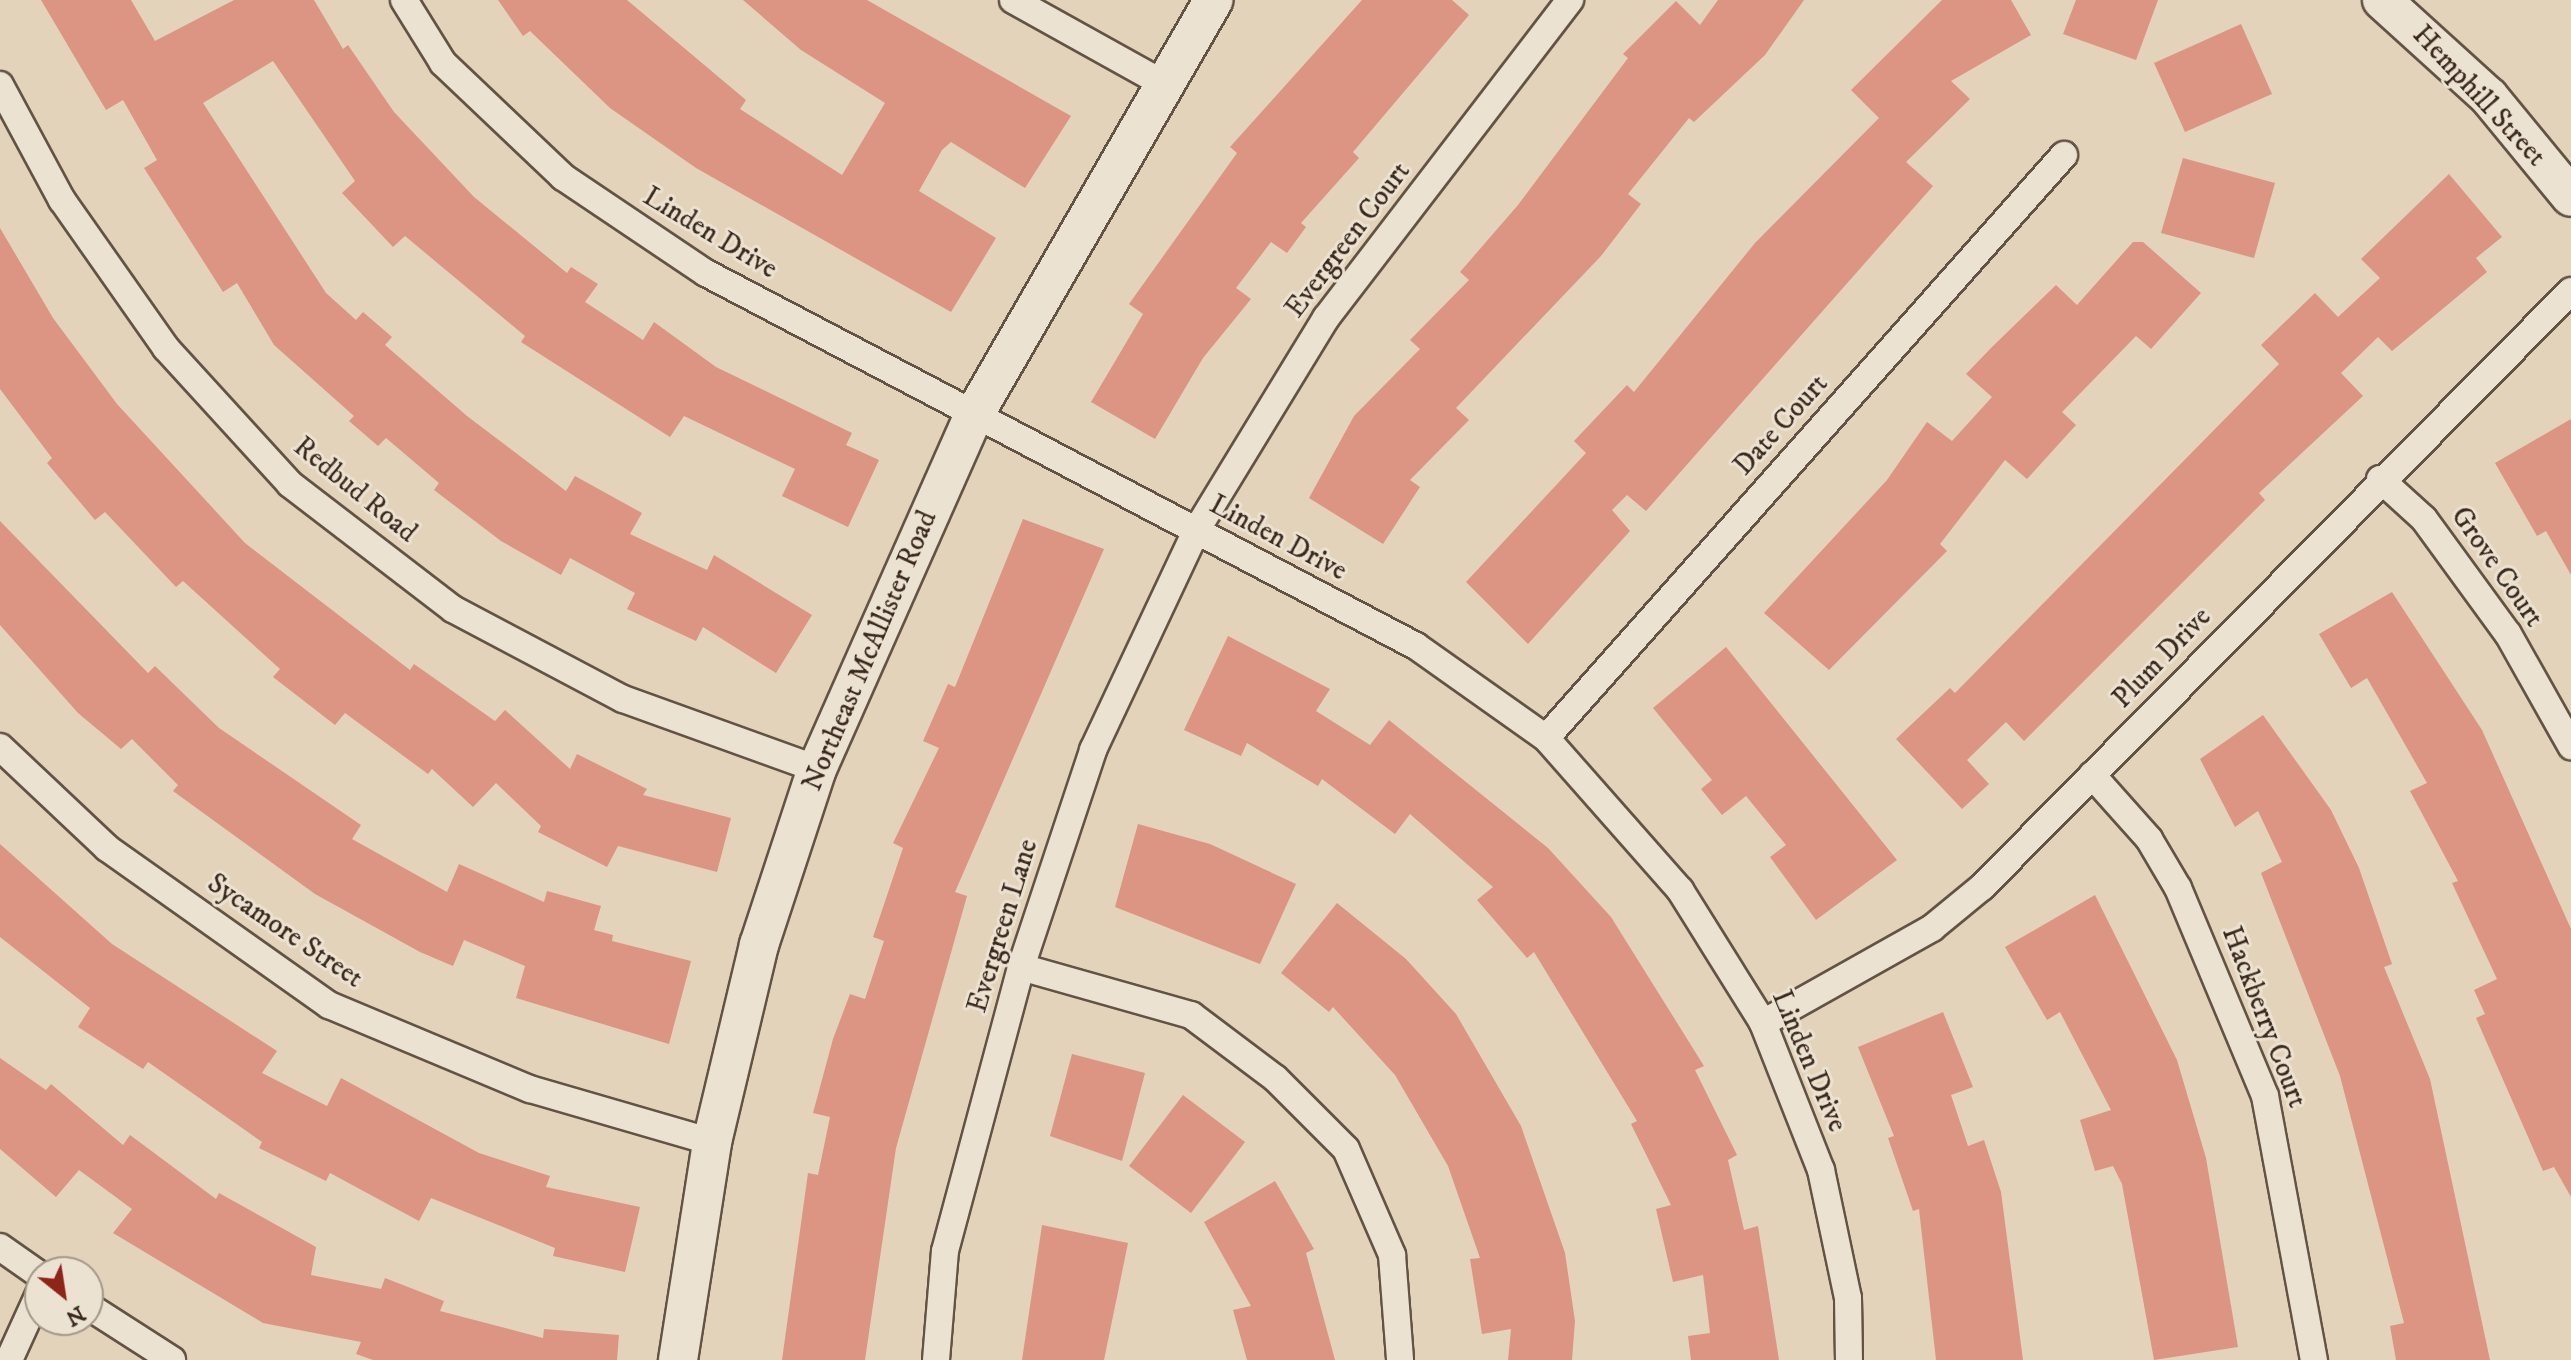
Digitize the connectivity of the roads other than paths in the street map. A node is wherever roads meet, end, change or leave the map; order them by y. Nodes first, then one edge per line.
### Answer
1 (404, 0) edge
2 (1013, 0) edge
3 (1214, 0) edge
4 (1570, 0) edge
5 (2382, 0) edge
6 (1164, 84) junction
7 (0, 85) edge
8 (2064, 155) dead end
9 (2571, 197) edge
10 (2571, 291) edge
11 (974, 415) junction
12 (2380, 479) junction
13 (1196, 531) junction
14 (1546, 738) junction
15 (2571, 746) edge
16 (0, 747) edge
17 (817, 769) junction
18 (2092, 775) junction
19 (1021, 967) junction
20 (1763, 1023) junction
21 (712, 1142) junction
22 (0, 1247) edge
23 (24, 1264) edge
24 (104, 1316) edge
25 (24, 1327) edge
26 (9, 1360) edge
27 (172, 1360) edge
28 (678, 1360) edge
29 (936, 1360) edge
30 (1400, 1360) edge
31 (1849, 1360) edge
32 (2314, 1360) edge

1 - 11 street, Linden Drive
2 - 6 street
3 - 6 street, Northeast McAllister Road
4 - 13 street, Evergreen Court
5 - 9 street, Hemphill Street
6 - 11 street, Northeast McAllister Road
7 - 17 street, Redbud Road
8 - 14 street, Date Court
10 - 12 street, Plum Drive
11 - 13 street, Linden Drive
11 - 17 street, Northeast McAllister Road
12 - 15 street, Grove Court
12 - 18 street, Plum Drive
13 - 14 street, Linden Drive
13 - 19 street, Evergreen Lane
14 - 20 street, Linden Drive
16 - 21 street, Sycamore Street
17 - 21 street, Northeast McAllister Road
18 - 20 street, Plum Drive
18 - 32 street, Hackberry Court
19 - 29 street, Evergreen Lane
19 - 30 street
20 - 31 street, Linden Drive
21 - 28 street, Northeast McAllister Road
22 - 23 street
24 - 27 street
25 - 26 street

